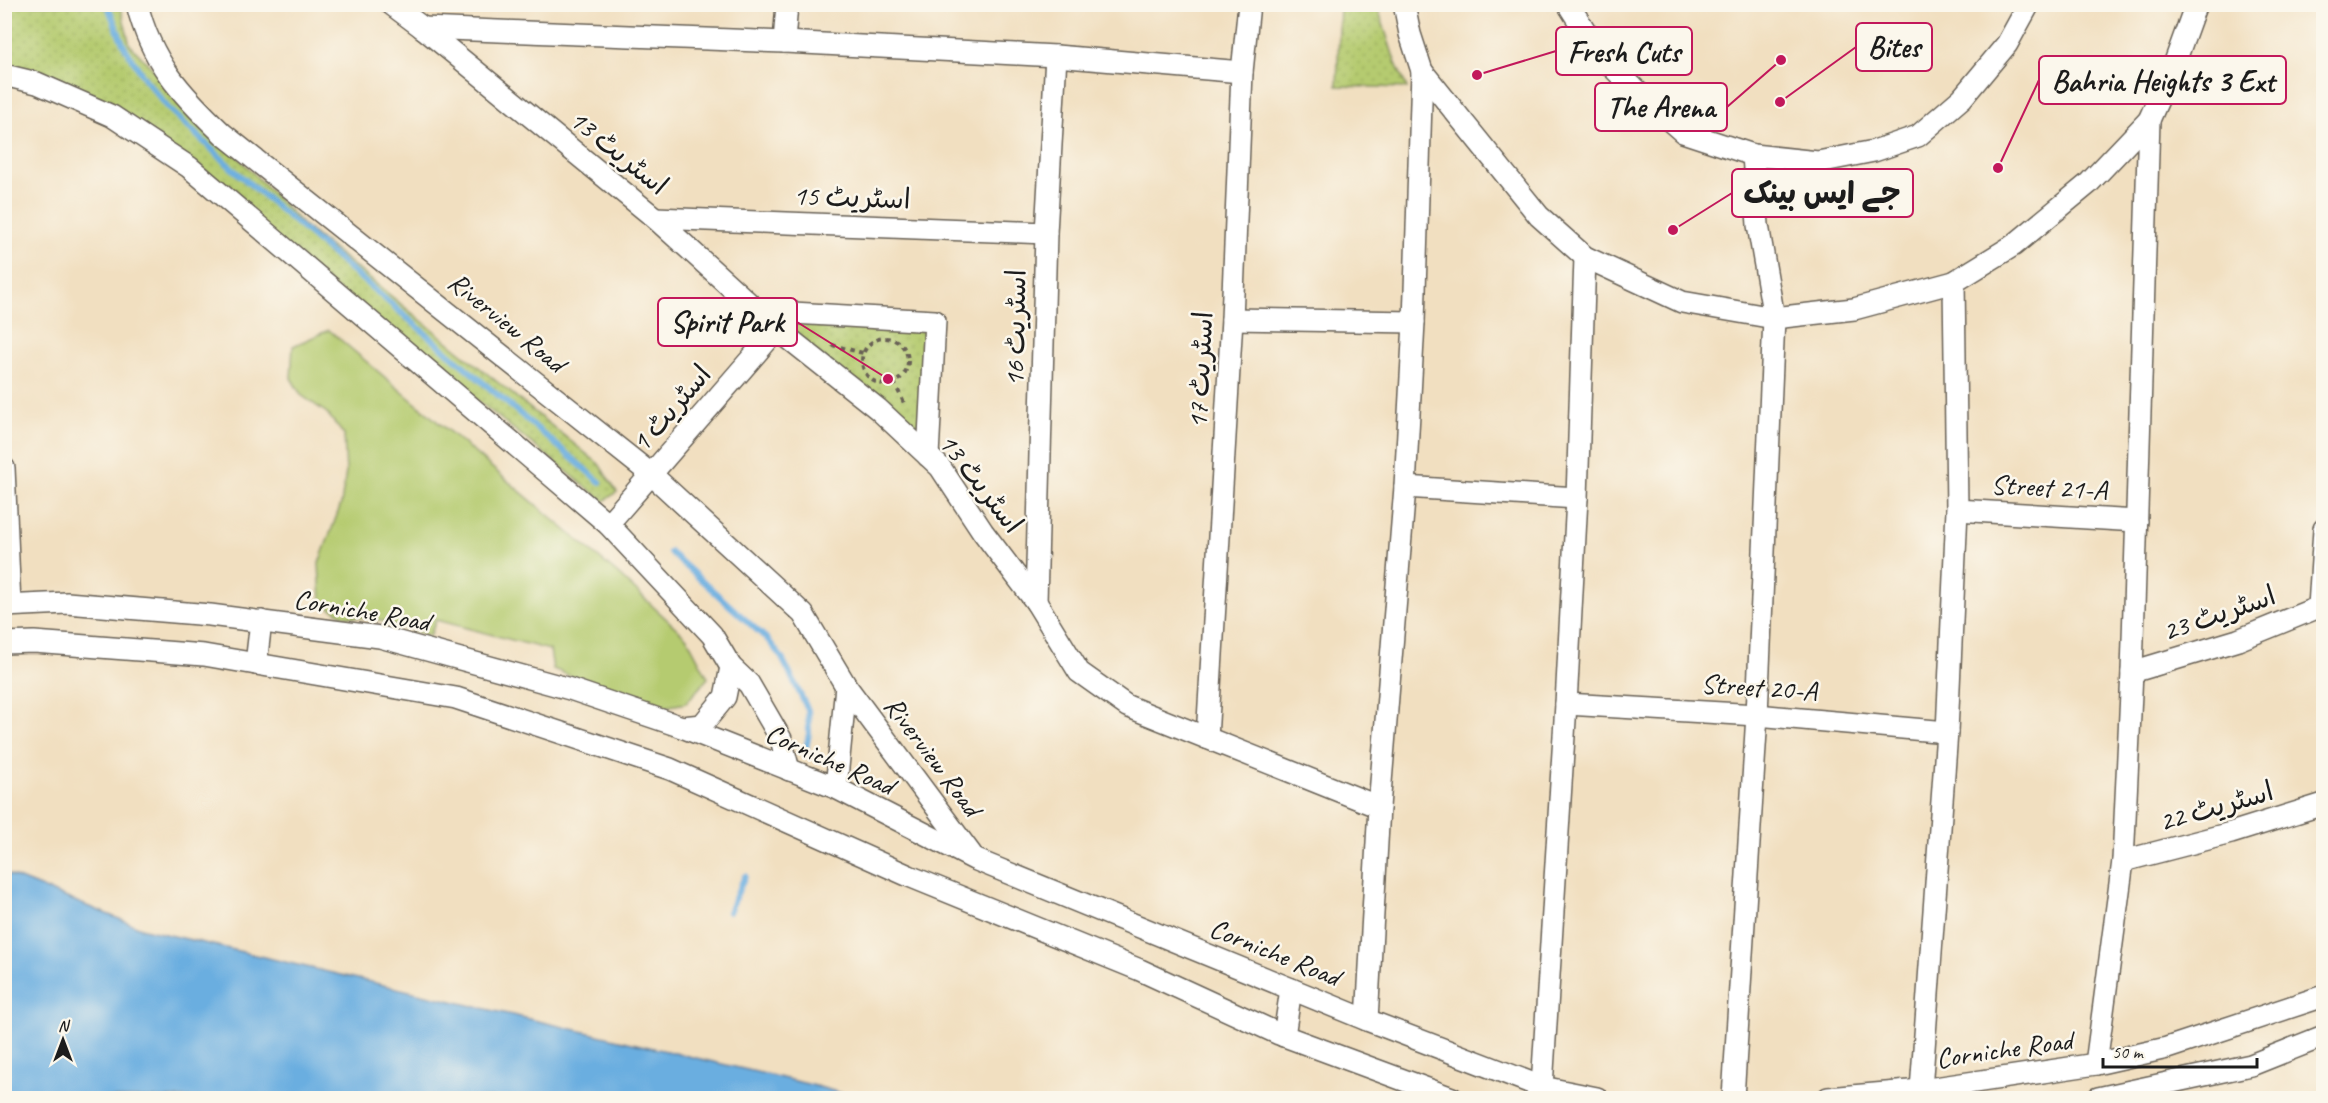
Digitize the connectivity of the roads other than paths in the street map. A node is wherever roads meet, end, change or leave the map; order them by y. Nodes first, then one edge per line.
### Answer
1 (136, 4) edge
2 (391, 4) edge
3 (787, 4) edge
4 (1249, 4) edge
5 (1404, 4) edge
6 (1568, 4) edge
7 (2030, 4) edge
8 (2196, 4) edge
9 (423, 28) junction
10 (784, 42) junction
11 (1056, 56) junction
12 (1422, 71) junction
13 (1242, 72) junction
14 (4, 75) edge
15 (2149, 120) junction
16 (1753, 155) junction
17 (655, 218) junction
18 (1046, 233) junction
19 (1585, 257) junction
20 (1954, 282) junction
21 (757, 311) junction
22 (1774, 318) junction
23 (1232, 319) junction
24 (1414, 322) junction
25 (777, 329) junction
26 (928, 456) junction
27 (4, 468) edge
28 (652, 475) junction
29 (1405, 487) junction
30 (1577, 498) junction
31 (1957, 510) junction
32 (2137, 520) junction
33 (608, 524) junction
34 (2324, 529) edge
35 (1036, 602) junction
36 (7, 605) edge
37 (2321, 606) edge
38 (261, 621) junction
39 (4, 643) edge
40 (256, 664) junction
41 (731, 667) junction
42 (2132, 672) junction
43 (846, 686) junction
44 (1566, 704) junction
45 (1757, 714) junction
46 (682, 727) junction
47 (1947, 732) junction
48 (1207, 738) junction
49 (789, 770) junction
50 (836, 788) junction
51 (2324, 804) edge
52 (1379, 807) junction
53 (974, 859) junction
54 (2123, 861) junction
55 (1291, 989) junction
56 (2324, 996) edge
57 (1367, 1020) junction
58 (1284, 1036) junction
59 (2324, 1036) edge
60 (2096, 1064) junction
61 (1542, 1088) junction
62 (1922, 1090) junction
63 (1452, 1098) edge
64 (1598, 1098) edge
65 (1733, 1098) edge
66 (1828, 1098) edge
67 (2098, 1098) edge

1 - 28 street, Riverview Road
2 - 9 street, اسٹریٹ 13
3 - 10 street
4 - 13 street, اسٹریٹ 17
5 - 12 street
6 - 16 street
7 - 16 street
8 - 15 street
9 - 10 street
9 - 17 street, اسٹریٹ 13
10 - 11 street
11 - 13 street
11 - 18 street, اسٹریٹ 16
12 - 19 street
12 - 24 street
13 - 23 street, اسٹریٹ 17
14 - 33 street
15 - 20 street
15 - 32 street
16 - 22 street
17 - 18 street, اسٹریٹ 15
17 - 21 street, اسٹریٹ 13
18 - 35 street, اسٹریٹ 16
19 - 22 street
19 - 30 street
20 - 22 street
20 - 31 street
21 - 25 street, اسٹریٹ 13
21 - 26 street
22 - 45 street
23 - 24 street
23 - 48 street, اسٹریٹ 17
24 - 29 street
25 - 26 street, اسٹریٹ 13
25 - 28 street, اسٹریٹ 1
26 - 35 street, اسٹریٹ 13
27 - 36 street
28 - 33 street, اسٹریٹ 1
28 - 43 street, Riverview Road
29 - 30 street
29 - 52 street
30 - 44 street
31 - 32 street, Street 21-A
31 - 47 street
32 - 42 street
33 - 41 street
34 - 37 street
35 - 48 street, اسٹریٹ 13
36 - 38 street, Corniche Road
37 - 42 street, اسٹریٹ 23
38 - 40 street
38 - 46 street, Corniche Road
39 - 40 street
40 - 58 street
41 - 46 street
41 - 49 street
42 - 54 street
43 - 50 street, Riverview Road
43 - 53 street, Riverview Road
44 - 45 street, Street 20-A
44 - 61 street
45 - 47 street, Street 20-A
45 - 65 street
46 - 49 street, Corniche Road
47 - 62 street
48 - 52 street, اسٹریٹ 13
49 - 50 street, Corniche Road
50 - 53 street, Corniche Road
51 - 54 street, اسٹریٹ 22
52 - 57 street
53 - 55 street, Corniche Road
54 - 60 street
55 - 57 street, Corniche Road
55 - 58 street
56 - 60 street, Corniche Road
57 - 61 street, Corniche Road
58 - 63 street
59 - 67 street
60 - 62 street, Corniche Road
61 - 64 street, Corniche Road
62 - 66 street, Corniche Road

